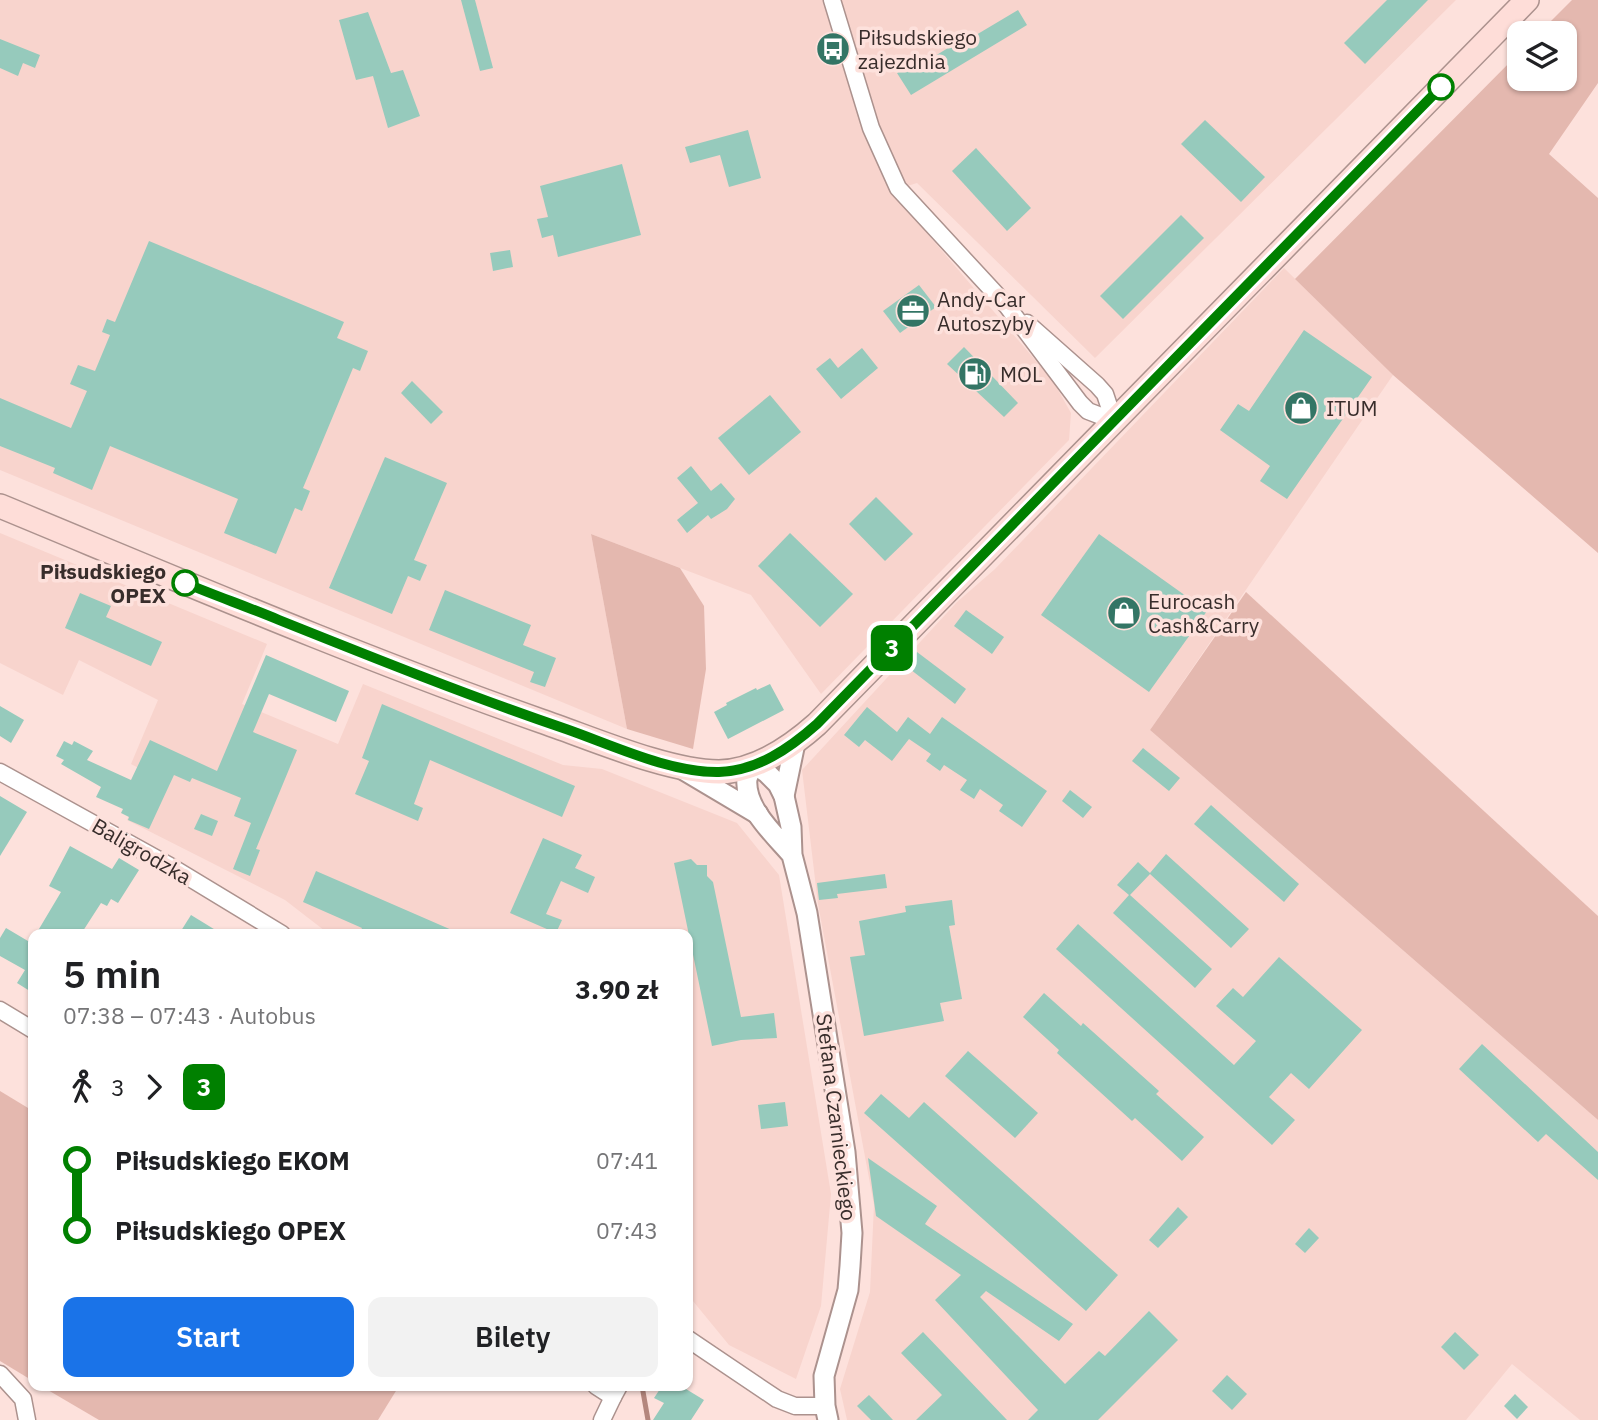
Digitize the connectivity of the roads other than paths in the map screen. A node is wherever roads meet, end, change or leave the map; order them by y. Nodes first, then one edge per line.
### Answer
1 (832, 0) edge
2 (1527, 0) edge
3 (1007, 306) junction
4 (1109, 427) junction
5 (0, 506) edge
6 (795, 743) junction
7 (754, 764) junction
8 (677, 766) junction
9 (0, 772) edge
10 (784, 796) junction
11 (758, 814) junction
12 (792, 855) junction
13 (274, 929) edge
14 (0, 1010) edge
15 (28, 1027) edge
16 (693, 1342) edge
17 (0, 1374) edge
18 (616, 1391) edge
19 (826, 1413) edge
20 (27, 1420) edge
21 (602, 1420) edge

1 - 3 street
2 - 4 main road
3 - 4 street
3 - 4 street
4 - 6 main road
5 - 8 main road
6 - 7 main road
6 - 10 street, Stefana Czarnieckiego
7 - 8 main road
7 - 10 street, Stefana Czarnieckiego
7 - 11 street, Stefana Czarnieckiego
8 - 11 street, Stefana Czarnieckiego
9 - 13 street, Baligrodzka
10 - 12 street, Stefana Czarnieckiego
11 - 12 street, Stefana Czarnieckiego
12 - 19 street, Stefana Czarnieckiego
14 - 15 street
16 - 19 street
17 - 20 street
18 - 21 street

